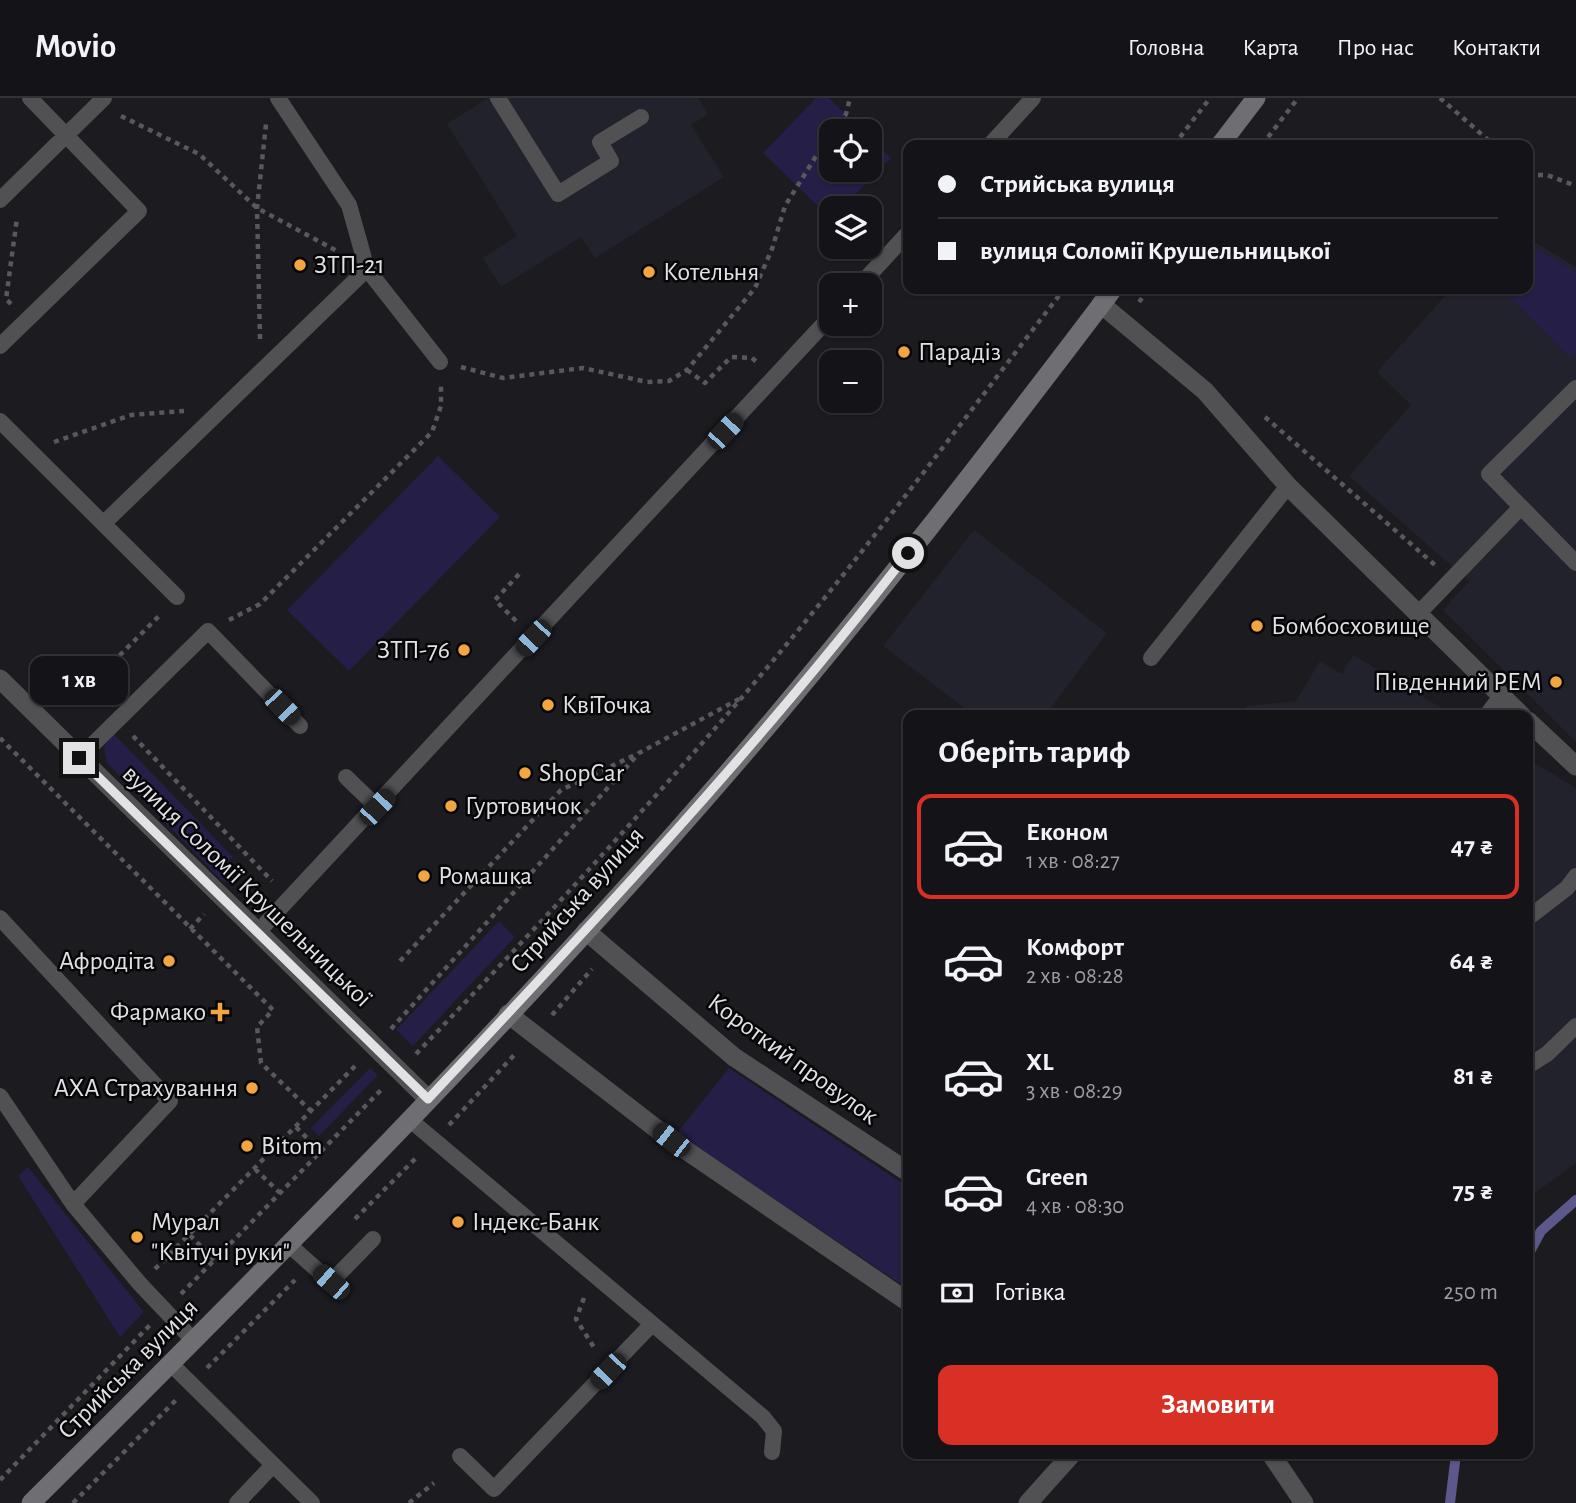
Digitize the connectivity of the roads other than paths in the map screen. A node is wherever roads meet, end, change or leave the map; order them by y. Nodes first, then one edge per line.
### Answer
1 (30, 98) edge
2 (278, 98) edge
3 (498, 98) edge
4 (1033, 98) edge
5 (1256, 98) edge
6 (101, 101) edge
7 (640, 117) dead end
8 (66, 136) junction
9 (995, 140) edge
10 (1224, 140) edge
11 (0, 200) edge
12 (903, 238) edge
13 (368, 269) junction
14 (871, 273) edge
15 (1107, 296) edge
16 (819, 329) edge
17 (0, 346) edge
18 (440, 362) road end
19 (1576, 388) edge
20 (0, 421) edge
21 (1288, 486) junction
22 (1521, 507) junction
23 (105, 522) junction
24 (1576, 562) edge
25 (177, 597) road end
26 (1417, 615) junction
27 (1151, 658) dead end
28 (0, 679) edge
29 (1501, 696) junction
30 (1490, 710) edge
31 (1516, 710) edge
32 (300, 726) dead end
33 (1533, 726) edge
34 (79, 758) junction
35 (1576, 766) edge
36 (346, 777) dead end
37 (377, 807) junction
38 (1576, 876) edge
39 (1533, 914) edge
40 (0, 918) edge
41 (586, 930) junction
42 (258, 932) junction
43 (508, 1014) junction
44 (1576, 1026) edge
45 (1533, 1063) edge
46 (0, 1096) edge
47 (428, 1099) junction
48 (409, 1119) junction
49 (903, 1169) edge
50 (73, 1204) junction
51 (373, 1239) dead end
52 (288, 1244) junction
53 (903, 1299) edge
54 (652, 1324) junction
55 (194, 1340) junction
56 (171, 1364) junction
57 (772, 1452) dead end
58 (460, 1456) dead end
59 (1068, 1459) edge
60 (1274, 1459) edge
61 (273, 1465) junction
62 (32, 1503) edge
63 (237, 1503) edge
64 (312, 1503) edge
65 (1028, 1503) edge
66 (1304, 1503) edge

1 - 8 lane
2 - 13 lane
3 - 7 lane
4 - 9 lane
5 - 10 main road
6 - 8 lane
8 - 11 lane
8 - 17 lane
12 - 14 lane
13 - 18 lane
13 - 23 lane
15 - 21 street
15 - 41 main road, Стрийська вулиця
16 - 37 lane
19 - 22 lane
20 - 23 lane
21 - 26 street
21 - 27 lane
22 - 24 lane
22 - 26 lane
23 - 25 lane
26 - 29 street
28 - 34 street, вулиця Соломії Крушельницької
29 - 30 lane
29 - 31 street
32 - 34 lane
33 - 35 street
34 - 42 street, вулиця Соломії Крушельницької
36 - 37 lane
37 - 42 lane
38 - 39 lane
40 - 50 lane
41 - 43 main road, Стрийська вулиця
41 - 49 street, Короткий провулок
42 - 47 street, вулиця Соломії Крушельницької
43 - 47 main road, Стрийська вулиця
43 - 53 street
44 - 45 lane
46 - 50 lane
47 - 48 main road, Стрийська вулиця
48 - 52 main road, Стрийська вулиця
48 - 54 lane
50 - 55 lane
51 - 52 lane
52 - 55 main road, Стрийська вулиця
54 - 57 lane
54 - 58 lane
55 - 56 main road, Стрийська вулиця
56 - 61 lane
56 - 62 main road, Стрийська вулиця
59 - 65 street
60 - 66 street
61 - 63 lane
61 - 64 lane

